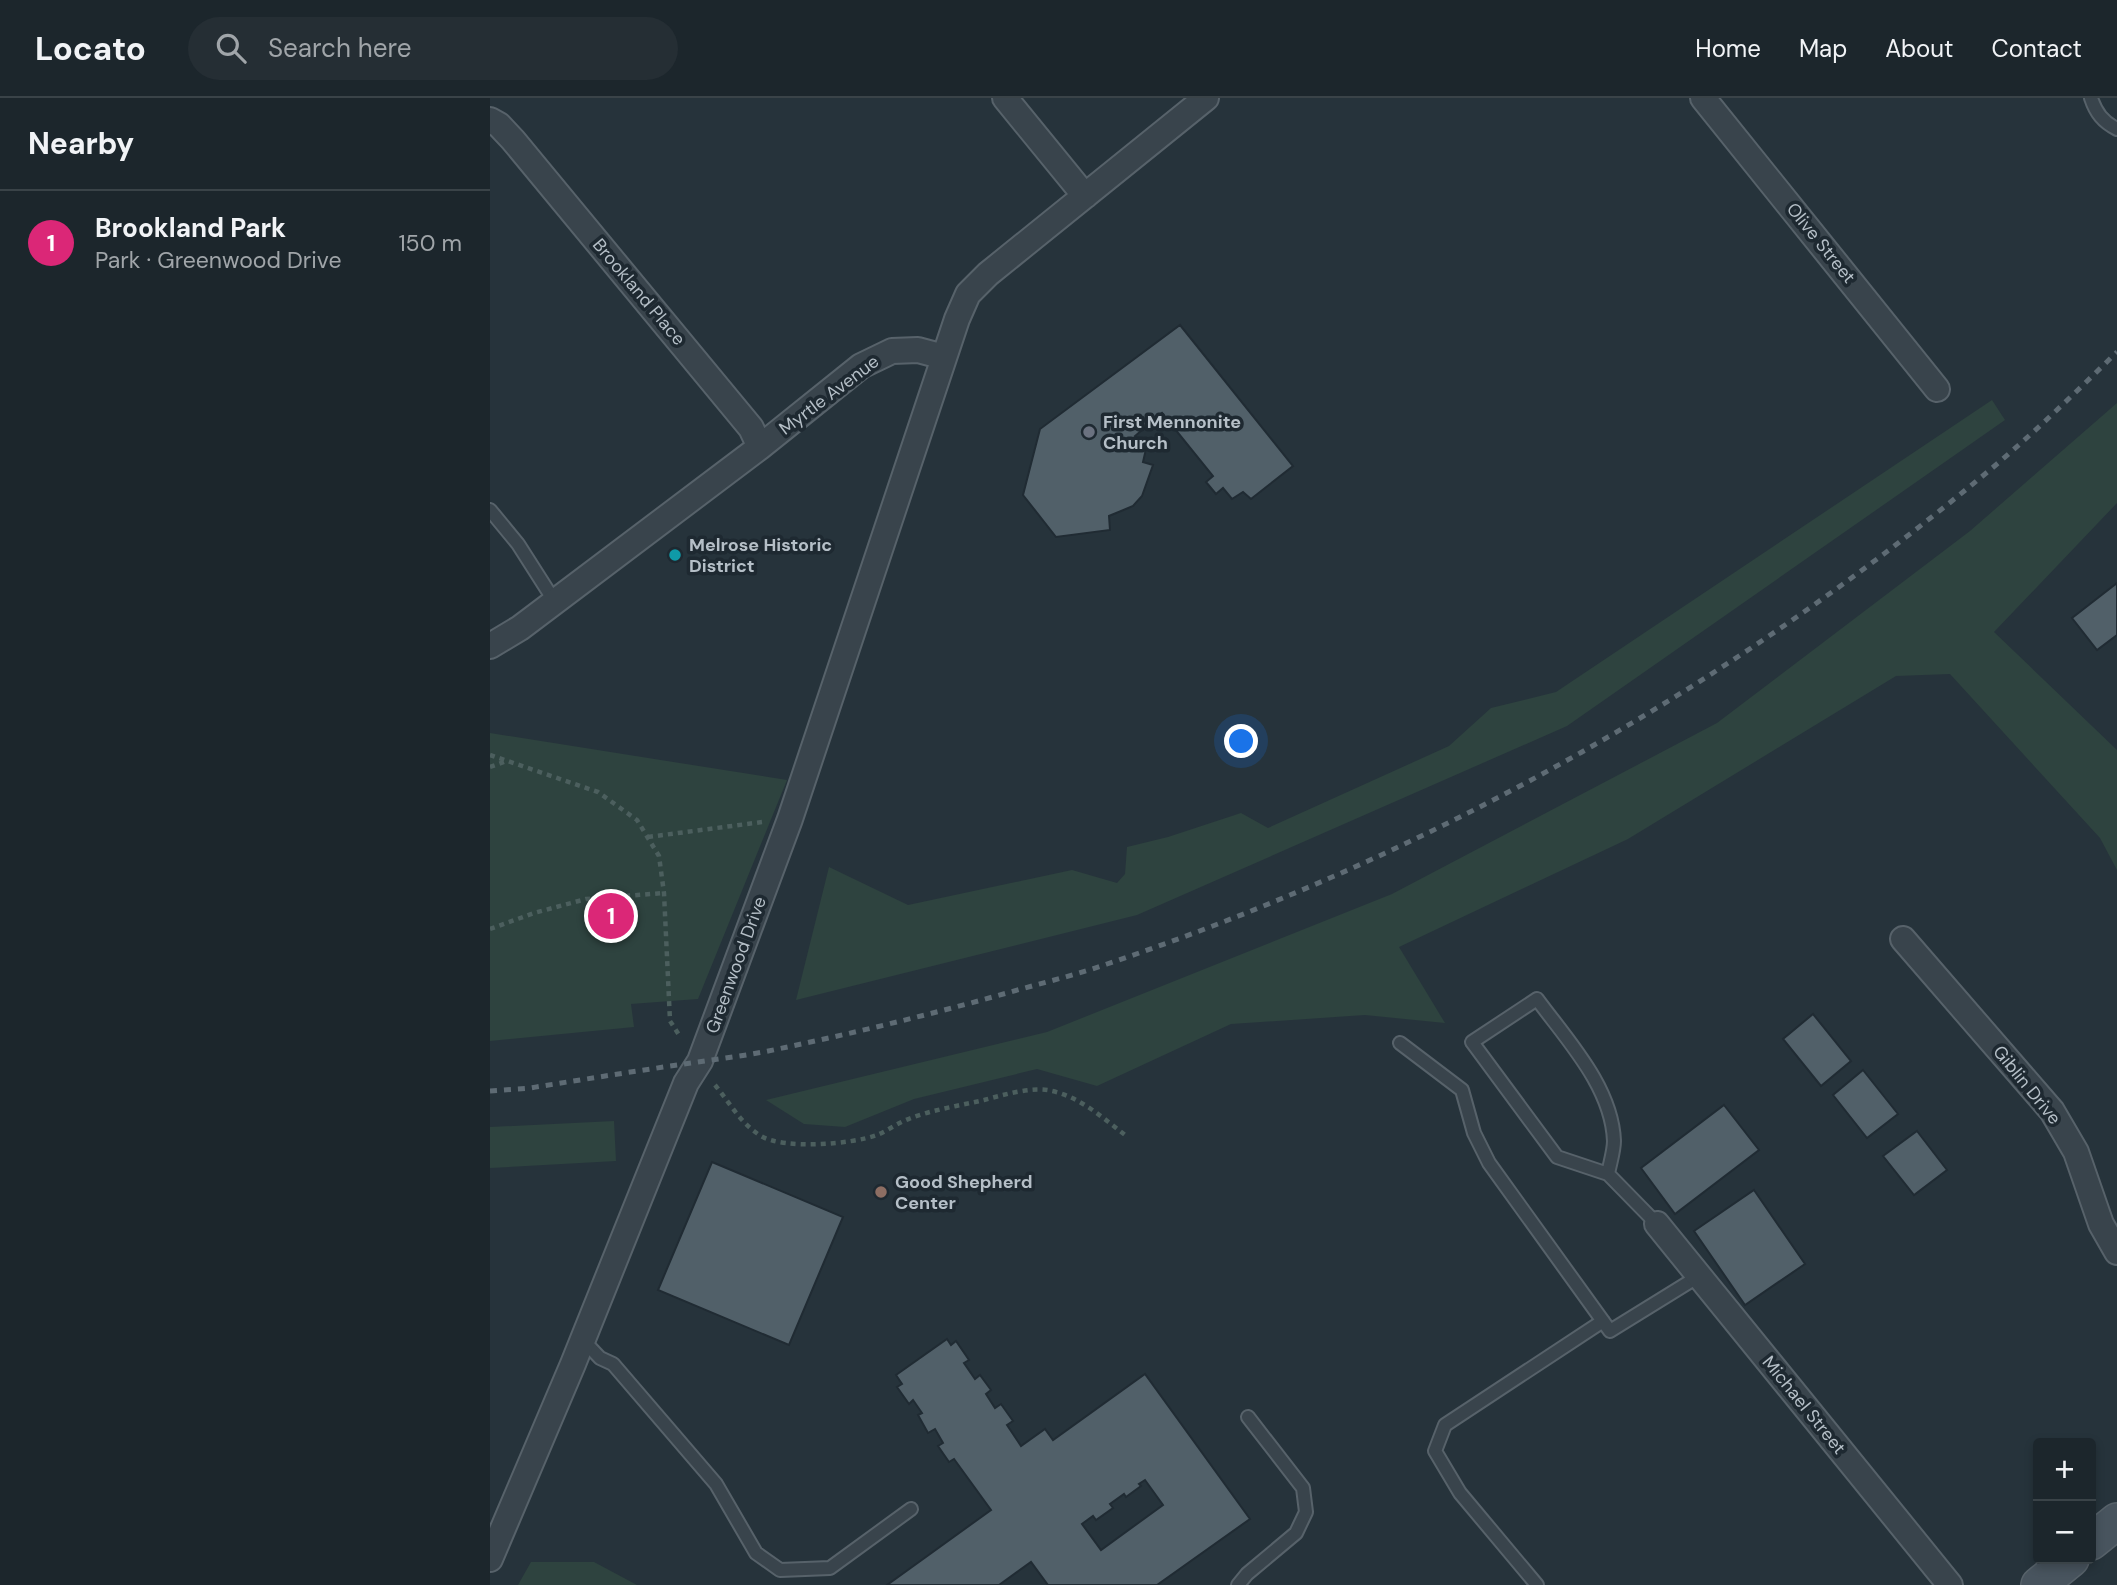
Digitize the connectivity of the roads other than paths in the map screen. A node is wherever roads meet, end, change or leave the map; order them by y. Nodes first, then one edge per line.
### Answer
1 (1005, 98) edge
2 (1206, 98) edge
3 (1703, 98) edge
4 (2091, 98) edge
5 (490, 120) edge
6 (2117, 129) edge
7 (1085, 196) junction
8 (944, 357) junction
9 (1937, 389) dead end
10 (760, 447) junction
11 (490, 510) edge
12 (555, 602) junction
13 (490, 646) edge
14 (1903, 939) dead end
15 (1400, 1043) dead end
16 (1608, 1174) junction
17 (1657, 1224) joint
18 (2117, 1252) edge
19 (1699, 1276) junction
20 (1603, 1321) junction
21 (582, 1339) junction
22 (1248, 1417) dead end
23 (911, 1508) dead end
24 (2117, 1521) edge
25 (2096, 1538) edge
26 (490, 1559) edge
27 (2065, 1564) edge
28 (1238, 1585) edge
29 (1536, 1585) edge
30 (1950, 1585) edge
31 (2039, 1585) edge

1 - 7 street
2 - 7 street
3 - 9 street, Olive Street
4 - 6 lane
5 - 10 street, Brookland Place
7 - 8 street
8 - 10 street, Myrtle Avenue
8 - 21 street, Greenwood Drive
10 - 12 street, Myrtle Avenue
11 - 12 lane
12 - 13 street, Myrtle Avenue
14 - 18 street, Giblin Drive
15 - 20 lane
16 - 16 lane
16 - 17 lane
17 - 19 street, Michael Street
19 - 20 lane
19 - 30 street, Michael Street
20 - 29 lane
21 - 23 lane
21 - 26 street, Greenwood Drive
22 - 28 lane
24 - 25 street
27 - 31 street

